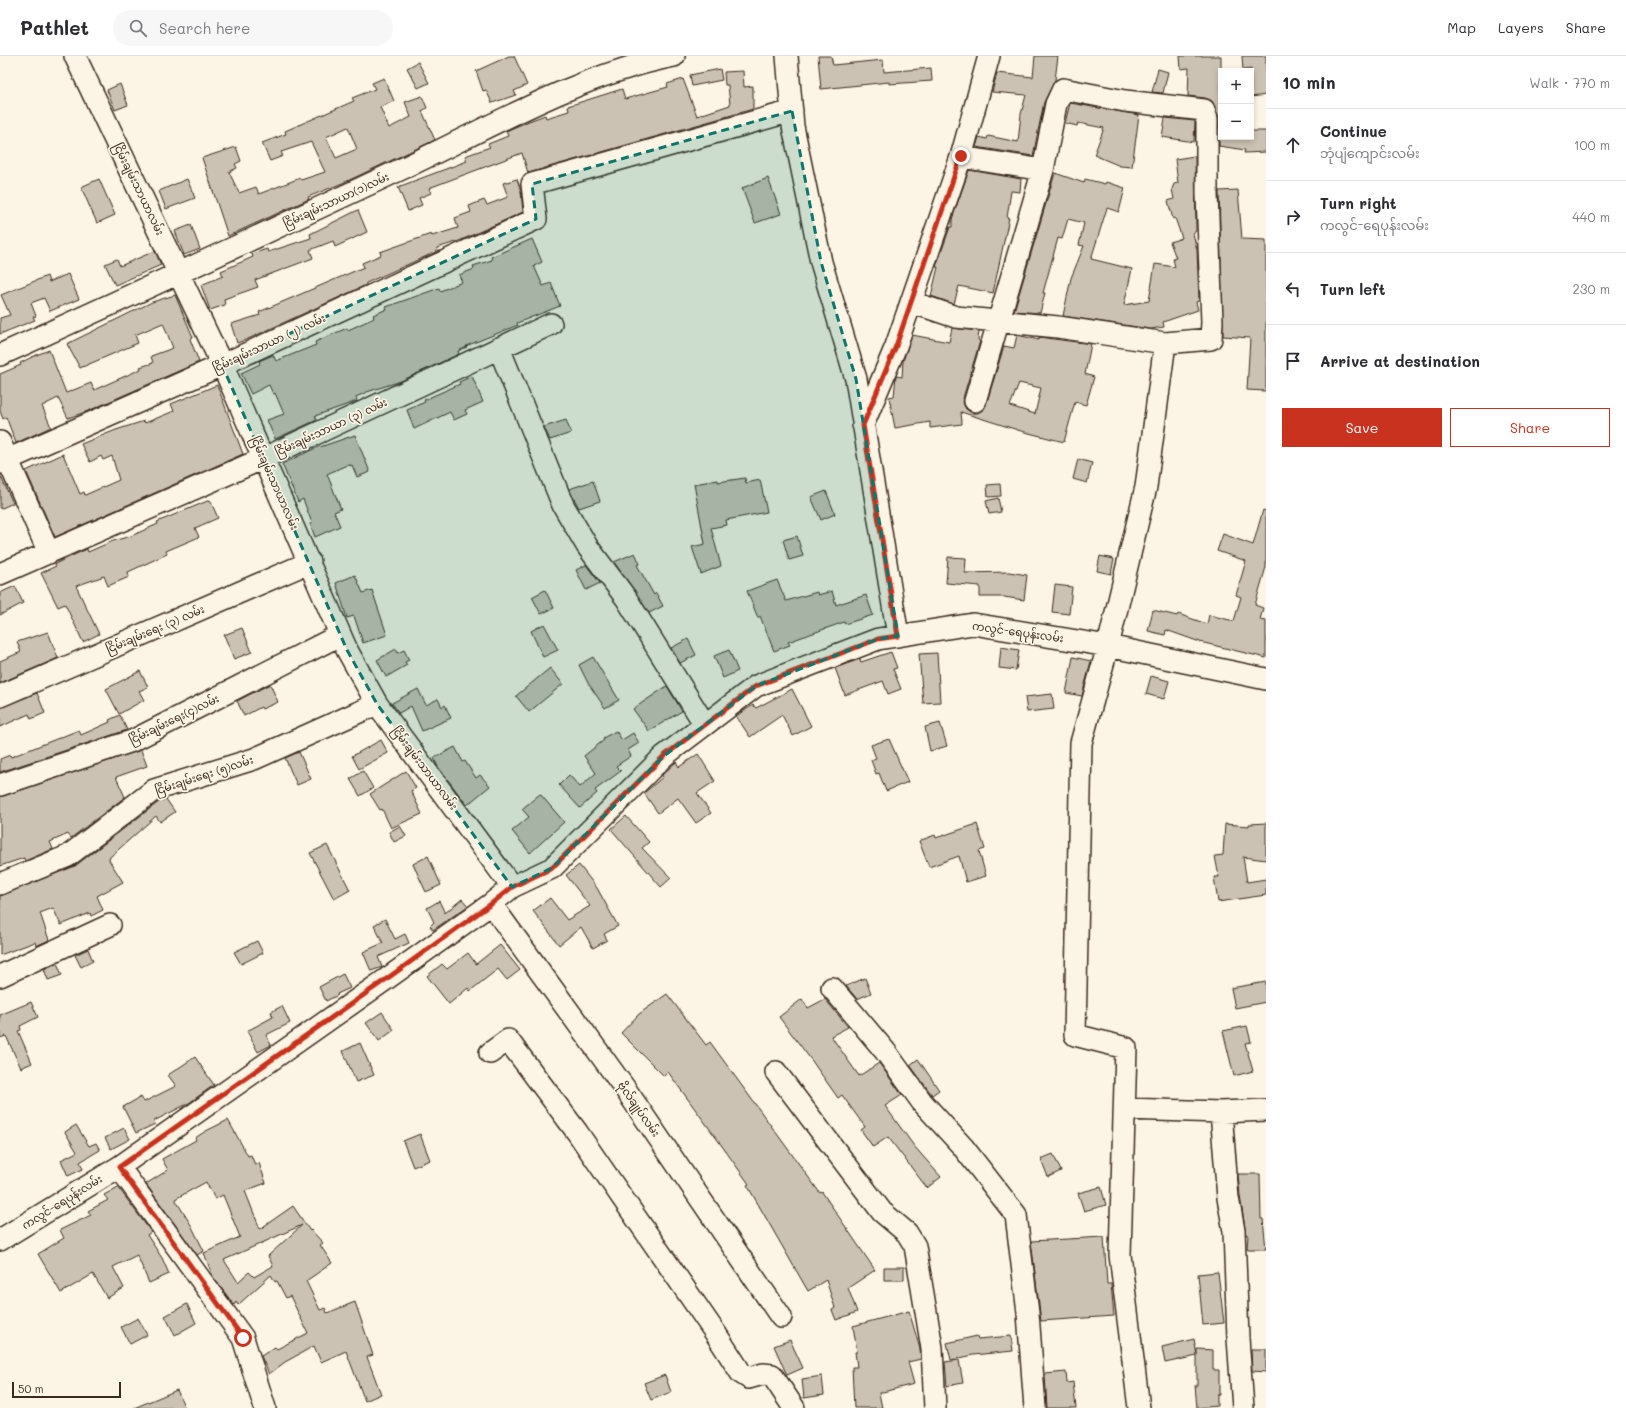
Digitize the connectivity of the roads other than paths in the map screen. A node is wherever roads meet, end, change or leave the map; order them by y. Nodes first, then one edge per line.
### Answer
1 (75, 56) edge
2 (674, 56) edge
3 (787, 56) edge
4 (988, 56) edge
5 (792, 111) junction
6 (961, 156) junction
7 (1043, 170) junction
8 (180, 274) junction
9 (911, 302) junction
10 (998, 321) junction
11 (551, 324) dead end
12 (1166, 343) junction
13 (499, 348) junction
14 (0, 354) edge
15 (222, 365) junction
16 (975, 401) dead end
17 (863, 425) junction
18 (3, 455) edge
19 (264, 458) junction
20 (49, 553) junction
21 (310, 562) junction
22 (0, 574) edge
23 (340, 635) junction
24 (898, 636) junction
25 (1108, 646) junction
26 (1266, 679) edge
27 (0, 696) edge
28 (377, 704) junction
29 (704, 725) junction
30 (0, 785) edge
31 (0, 884) edge
32 (512, 887) junction
33 (491, 904) junction
34 (110, 925) dead end
35 (0, 976) edge
36 (832, 988) dead end
37 (490, 1053) dead end
38 (776, 1072) dead end
39 (1125, 1109) junction
40 (1266, 1110) edge
41 (1221, 1112) junction
42 (119, 1167) junction
43 (0, 1240) edge
44 (781, 1317) dead end
45 (265, 1408) edge
46 (794, 1408) edge
47 (935, 1408) edge
48 (1035, 1408) edge
49 (1139, 1408) edge
50 (1244, 1408) edge

1 - 8 street, ငြိမ်းချမ်းသာယာလမ်း
2 - 8 street, ငြိမ်းချမ်းသာယာ(၁)လမ်း
3 - 5 street
4 - 6 street
5 - 15 street, ငြိမ်းချမ်းသာယာ (၂) လမ်း
5 - 17 street
6 - 7 street
6 - 9 street
7 - 10 street
7 - 12 street
8 - 14 street, ငြိမ်းချမ်းသာယာ(၁)လမ်း
8 - 15 street, ငြိမ်းချမ်းသာယာလမ်း
9 - 10 street
9 - 17 street
10 - 12 street
10 - 16 street
11 - 13 street, ငြိမ်းချမ်းသာယာ (၃) လမ်း
12 - 25 street
13 - 19 street, ငြိမ်းချမ်းသာယာ (၃) လမ်း
13 - 29 street
15 - 18 street, ငြိမ်းချမ်းသာယာ (၂) လမ်း
15 - 19 street, ငြိမ်းချမ်းသာယာလမ်း
17 - 24 street
18 - 20 street
19 - 20 street, ငြိမ်းချမ်းသာယာ (၃) လမ်း
19 - 21 street, ငြိမ်းချမ်းသာယာလမ်း
20 - 22 street, ငြိမ်းချမ်းသာယာ (၃) လမ်း
21 - 23 street, ငြိမ်းချမ်းသာယာလမ်း
21 - 27 street, ငြိမ်းချမ်းရေး (၃) လမ်း
23 - 28 street, ငြိမ်းချမ်းသာယာလမ်း
23 - 30 street, ငြိမ်းချမ်းရေး(၄)လမ်း
24 - 25 street, ကလွင်-ရေပုန်းလမ်း
24 - 29 street, ကလွင်-ရေပုန်းလမ်း
25 - 26 street, ကလွင်-ရေပုန်းလမ်း
25 - 39 street
28 - 31 street, ငြိမ်းချမ်းရေး (၅)လမ်း
28 - 32 street, ငြိမ်းချမ်းသာယာလမ်း
29 - 32 street, ကလွင်-ရေပုန်းလမ်း
32 - 33 street, ကလွင်-ရေပုန်းလမ်း
33 - 42 street, ကလွင်-ရေပုန်းလမ်း
33 - 44 street, ဗိုလ်ချုပ်လမ်း
34 - 35 street
36 - 48 street
37 - 46 street
38 - 47 street
39 - 41 street
39 - 49 street
40 - 41 street
41 - 50 street
42 - 43 street, ကလွင်-ရေပုန်းလမ်း
42 - 45 street

